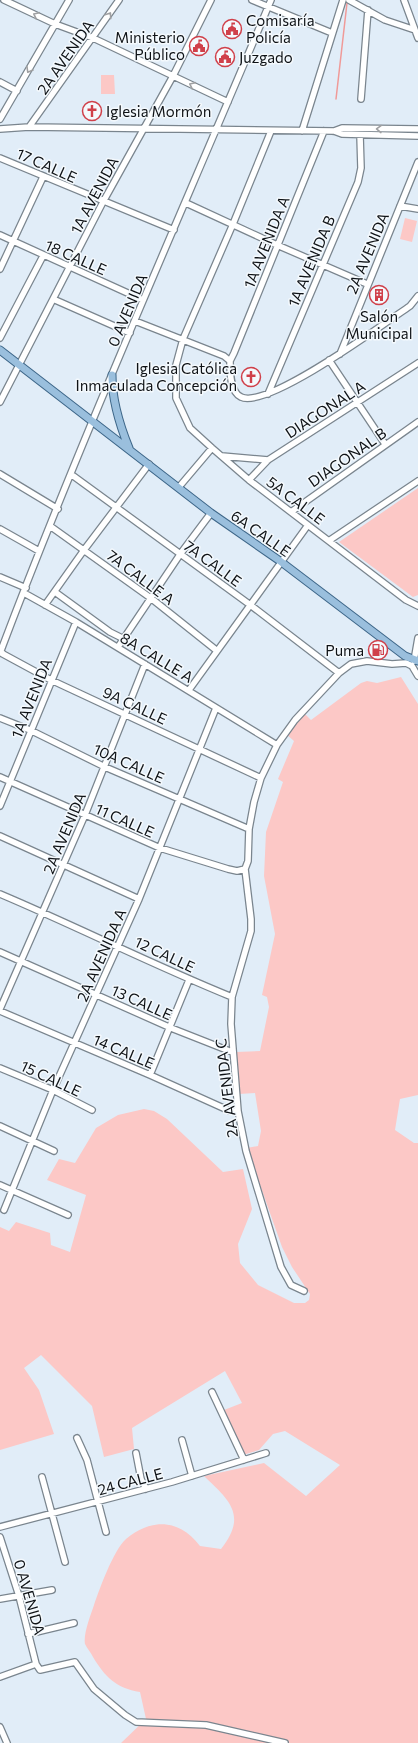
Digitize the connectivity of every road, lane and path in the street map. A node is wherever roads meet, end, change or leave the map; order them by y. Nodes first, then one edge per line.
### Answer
1 (4, 0) edge
2 (69, 0) edge
3 (119, 0) edge
4 (211, 0) edge
5 (252, 0) edge
6 (271, 0) edge
7 (343, 0) edge
8 (350, 0) edge
9 (404, 0) edge
10 (268, 7) junction
11 (368, 10) junction
12 (55, 24) junction
13 (415, 30) junction
14 (332, 33) junction
15 (93, 38) junction
16 (418, 38) edge
17 (173, 76) junction
18 (0, 82) edge
19 (18, 91) junction
20 (361, 99) dead end
21 (228, 102) junction
22 (0, 119) edge
23 (29, 127) junction
24 (0, 129) edge
25 (144, 129) junction
26 (418, 129) edge
27 (216, 130) junction
28 (271, 131) junction
29 (302, 131) junction
30 (334, 131) junction
31 (324, 132) junction
32 (360, 135) junction
33 (418, 136) edge
34 (0, 158) edge
35 (418, 163) edge
36 (43, 177) junction
37 (103, 202) junction
38 (186, 203) junction
39 (400, 206) junction
40 (418, 209) edge
41 (233, 224) junction
42 (174, 230) junction
43 (0, 235) edge
44 (14, 241) junction
45 (277, 245) junction
46 (44, 256) junction
47 (323, 265) junction
48 (69, 266) junction
49 (0, 268) edge
50 (367, 284) junction
51 (418, 296) edge
52 (53, 299) junction
53 (143, 300) junction
54 (135, 321) junction
55 (130, 333) junction
56 (0, 338) edge
57 (182, 339) junction
58 (0, 350) edge
59 (339, 354) junction
60 (329, 360) junction
61 (230, 361) junction
62 (418, 363) edge
63 (20, 365) junction
64 (112, 375) junction
65 (268, 394) junction
66 (0, 402) edge
67 (357, 403) junction
68 (93, 420) junction
69 (418, 422) edge
70 (386, 444) junction
71 (129, 448) junction
72 (212, 448) junction
73 (222, 456) junction
74 (268, 460) junction
75 (149, 464) junction
76 (0, 474) edge
77 (72, 475) junction
78 (249, 480) junction
79 (418, 481) edge
80 (179, 487) junction
81 (58, 508) junction
82 (117, 508) junction
83 (291, 512) junction
84 (211, 513) junction
85 (308, 525) junction
86 (50, 526) junction
87 (0, 529) edge
88 (330, 540) junction
89 (84, 550) junction
90 (39, 551) junction
91 (181, 553) junction
92 (280, 561) junction
93 (0, 577) edge
94 (25, 590) junction
95 (55, 592) junction
96 (152, 599) junction
97 (249, 604) junction
98 (45, 605) junction
99 (418, 606) edge
100 (76, 622) junction
101 (418, 638) edge
102 (124, 639) junction
103 (118, 647) junction
104 (216, 650) junction
105 (0, 651) edge
106 (416, 661) edge
107 (146, 664) junction
108 (339, 672) junction
109 (418, 676) edge
110 (51, 680) junction
111 (189, 690) junction
112 (216, 708) junction
113 (125, 713) junction
114 (0, 718) edge
115 (30, 730) junction
116 (277, 745) junction
117 (200, 749) junction
118 (105, 767) junction
119 (0, 777) edge
120 (261, 778) junction
121 (11, 782) junction
122 (179, 798) junction
123 (0, 806) edge
124 (85, 815) junction
125 (249, 829) junction
126 (0, 836) edge
127 (160, 848) junction
128 (65, 864) junction
129 (245, 869) junction
130 (0, 894) edge
131 (139, 899) junction
132 (43, 912) junction
133 (119, 945) junction
134 (0, 952) edge
135 (21, 961) junction
136 (189, 980) junction
137 (97, 995) junction
138 (232, 997) junction
139 (0, 1010) edge
140 (171, 1028) junction
141 (74, 1043) junction
142 (232, 1052) junction
143 (0, 1068) edge
144 (150, 1075) junction
145 (53, 1090) junction
146 (92, 1110) dead end
147 (238, 1111) junction
148 (0, 1126) edge
149 (32, 1141) junction
150 (54, 1151) dead end
151 (0, 1186) edge
152 (12, 1191) junction
153 (4, 1210) dead end
154 (68, 1215) dead end
155 (304, 1291) dead end
156 (212, 1392) dead end
157 (77, 1438) dead end
158 (182, 1440) dead end
159 (266, 1453) dead end
160 (136, 1454) dead end
161 (244, 1460) junction
162 (192, 1476) junction
163 (42, 1477) dead end
164 (146, 1489) junction
165 (99, 1502) junction
166 (51, 1514) junction
167 (0, 1527) edge
168 (106, 1532) dead end
169 (0, 1538) edge
170 (65, 1562) dead end
171 (52, 1590) dead end
172 (19, 1596) junction
173 (0, 1599) edge
174 (74, 1624) dead end
175 (28, 1634) junction
176 (36, 1664) junction
177 (0, 1677) edge
178 (0, 1727) edge
179 (7, 1743) edge
180 (285, 1743) edge

12 -> 1 street
2 - 12 street
15 -> 3 street, 2A AVENIDA
4 - 17 street, 1A AVENIDA
5 - 10 street
6 - 10 street, 0 AVENIDA
7 - 14 street
8 - 11 street
9 - 13 street
10 - 14 street
10 - 21 street, 0 AVENIDA
11 - 13 street
11 - 20 street
12 - 15 street
12 -> 19 street
13 - 16 street
14 - 29 street
15 - 17 street
15 - 23 street, 2A AVENIDA
21 -> 17 street
17 - 25 street, 1A AVENIDA
18 - 19 street
19 - 22 street
21 - 27 street, 0 AVENIDA
23 - 24 street
23 - 25 street
25 - 27 street
25 - 37 street, 1A AVENIDA
26 -> 30 street
27 - 28 street
27 - 38 street, 0 AVENIDA
28 - 29 street
28 - 41 street
29 - 31 street
30 - 31 street
30 - 32 street
31 - 45 street, 1A AVENIDA A
32 - 33 street
32 - 47 street, 1A AVENIDA B
34 - 36 street, 17 CALLE
35 - 39 street, 2A AVENIDA
36 - 37 street, 17 CALLE
36 - 44 street
37 - 42 street, 17 CALLE
37 - 48 street, 1A AVENIDA
38 - 41 street
38 - 42 street, 0 AVENIDA
39 - 40 street
39 - 50 street, 2A AVENIDA
41 - 45 street
41 - 57 street
42 - 53 street, 0 AVENIDA
43 - 44 street, 18 CALLE
44 - 46 street, 18 CALLE
44 - 49 street
45 - 47 street
45 - 61 street, 1A AVENIDA A
46 - 48 street, 18 CALLE
46 - 56 street
47 - 50 street
47 - 65 street, 1A AVENIDA B
48 - 52 street, 1A AVENIDA
48 - 53 street, 18 CALLE
50 - 59 street, 2A AVENIDA
51 - 59 street
52 - 55 street
52 - 63 street, 1A AVENIDA
53 - 54 street, 0 AVENIDA
54 - 55 street, 0 AVENIDA
54 - 57 street
55 - 64 street, 0 AVENIDA
57 - 61 street
57 - 72 street, 5A CALLE
58 - 63 main road, 6A CALLE
59 - 60 street
60 - 65 street
60 - 67 street
61 - 65 street
62 - 67 street, DIAGONAL A
63 - 66 street, 1A AVENIDA
63 - 68 main road, 6A CALLE
64 - 68 street, 0 AVENIDA
64 - 71 main road
67 - 70 street
67 - 74 street, DIAGONAL A
68 - 71 main road, 6A CALLE
68 - 77 street, 0 AVENIDA
69 - 70 street, DIAGONAL B
70 - 83 street, DIAGONAL B
71 - 75 main road, 6A CALLE
72 - 73 street, 5A CALLE
72 - 80 street
73 - 74 street
73 - 78 street, 5A CALLE
74 - 78 street, DIAGONAL A
75 - 80 main road, 6A CALLE
75 - 82 street
76 - 81 street
77 - 81 street, 0 AVENIDA
77 - 82 street, 7A CALLE
78 - 83 street, 5A CALLE
79 - 88 street
80 - 84 main road, 6A CALLE
81 - 86 street, 0 AVENIDA
82 - 89 street
82 - 91 street, 7A CALLE
83 - 85 street, 5A CALLE
84 - 91 street
84 - 92 main road, 6A CALLE
85 - 88 street, 5A CALLE
85 - 92 street
86 - 89 street, 7A CALLE A
86 - 90 street, 0 AVENIDA
87 - 90 street
88 - 99 street, 5A CALLE
89 - 95 street
89 - 96 street, 7A CALLE A
90 - 94 street, 0 AVENIDA
91 - 96 street
91 - 97 street, 7A CALLE
92 - 97 street
92 - 106 main road, 6A CALLE
93 - 94 street, 8A CALLE A
94 - 98 street, 8A CALLE A
94 - 105 street, 0 AVENIDA
95 - 98 street
95 - 102 street
96 - 102 street
96 - 104 street, 7A CALLE A
97 - 104 street
97 - 108 street, 7A CALLE
98 - 100 street, 8A CALLE A
100 - 103 street, 8A CALLE A
100 - 110 street, 1A AVENIDA
101 - 106 street
102 - 103 street
103 - 107 street, 8A CALLE A
104 - 111 street
105 - 110 street, 9A CALLE
107 - 111 street, 8A CALLE A
107 - 113 street, 2A AVENIDA
108 - 109 street
108 - 116 street, 2A AVENIDA C
110 - 113 street, 9A CALLE
110 - 115 street, 1A AVENIDA
111 - 112 street, 8A CALLE A
112 - 116 street, 8A CALLE A
112 - 117 street, 2A AVENIDA A
113 - 117 street, 9A CALLE
113 - 118 street, 2A AVENIDA
114 - 115 street, 10A CALLE
115 - 118 street, 10A CALLE
115 - 121 street, 1A AVENIDA
116 - 120 street, 2A AVENIDA C
117 - 120 street, 9A CALLE
117 - 122 street, 2A AVENIDA A
118 - 122 street, 10A CALLE
118 - 124 street, 2A AVENIDA
119 - 121 street, 11 CALLE
120 - 125 street, 2A AVENIDA C
121 - 123 street, 1A AVENIDA
121 - 124 street, 11 CALLE
122 - 125 street, 10A CALLE
122 - 127 street, 2A AVENIDA A
124 - 127 street, 11 CALLE
124 - 128 street, 2A AVENIDA
125 - 129 street, 2A AVENIDA C
126 - 128 street
127 - 129 street, 11 CALLE
127 - 131 street, 2A AVENIDA A
128 - 131 street
128 - 132 street, 2A AVENIDA
129 - 138 street, 2A AVENIDA C
130 - 132 street, 12 CALLE
131 - 133 street, 2A AVENIDA A
132 - 133 street, 12 CALLE
132 - 135 street, 2A AVENIDA
133 - 136 street, 12 CALLE
133 - 137 street, 2A AVENIDA A
134 - 135 street, 13 CALLE
135 - 137 street, 13 CALLE
135 - 139 street, 2A AVENIDA
136 - 138 street, 12 CALLE
136 - 140 street
137 - 140 street, 13 CALLE
137 - 141 street, 2A AVENIDA A
138 - 142 street, 2A AVENIDA C
139 - 141 street, 14 CALLE
140 - 142 street, 13 CALLE
140 - 144 street
141 - 144 street, 14 CALLE
141 - 145 street, 2A AVENIDA A
142 - 147 street, 2A AVENIDA C
143 - 145 street, 15 CALLE
144 - 147 street, 14 CALLE
145 - 146 street, 15 CALLE
145 - 149 street, 2A AVENIDA A
147 - 155 street, 2A AVENIDA C
148 - 149 street
149 - 150 street
149 - 152 street, 2A AVENIDA A
151 - 152 street
152 - 153 street, 2A AVENIDA A
152 - 154 street
156 - 161 street
157 - 165 street
158 - 162 street
159 - 161 street, 24 CALLE
160 - 164 street
161 - 162 street, 24 CALLE
162 - 164 street, 24 CALLE
163 - 166 street
164 - 165 street, 24 CALLE
165 - 166 street, 24 CALLE
165 - 168 street
166 - 167 street, 24 CALLE
166 - 170 street
169 - 172 street, 0 AVENIDA
171 - 172 street
172 - 173 street
172 - 175 street, 0 AVENIDA
174 - 175 street
175 - 176 street, 0 AVENIDA
176 - 177 street
176 - 180 street
178 - 179 street

